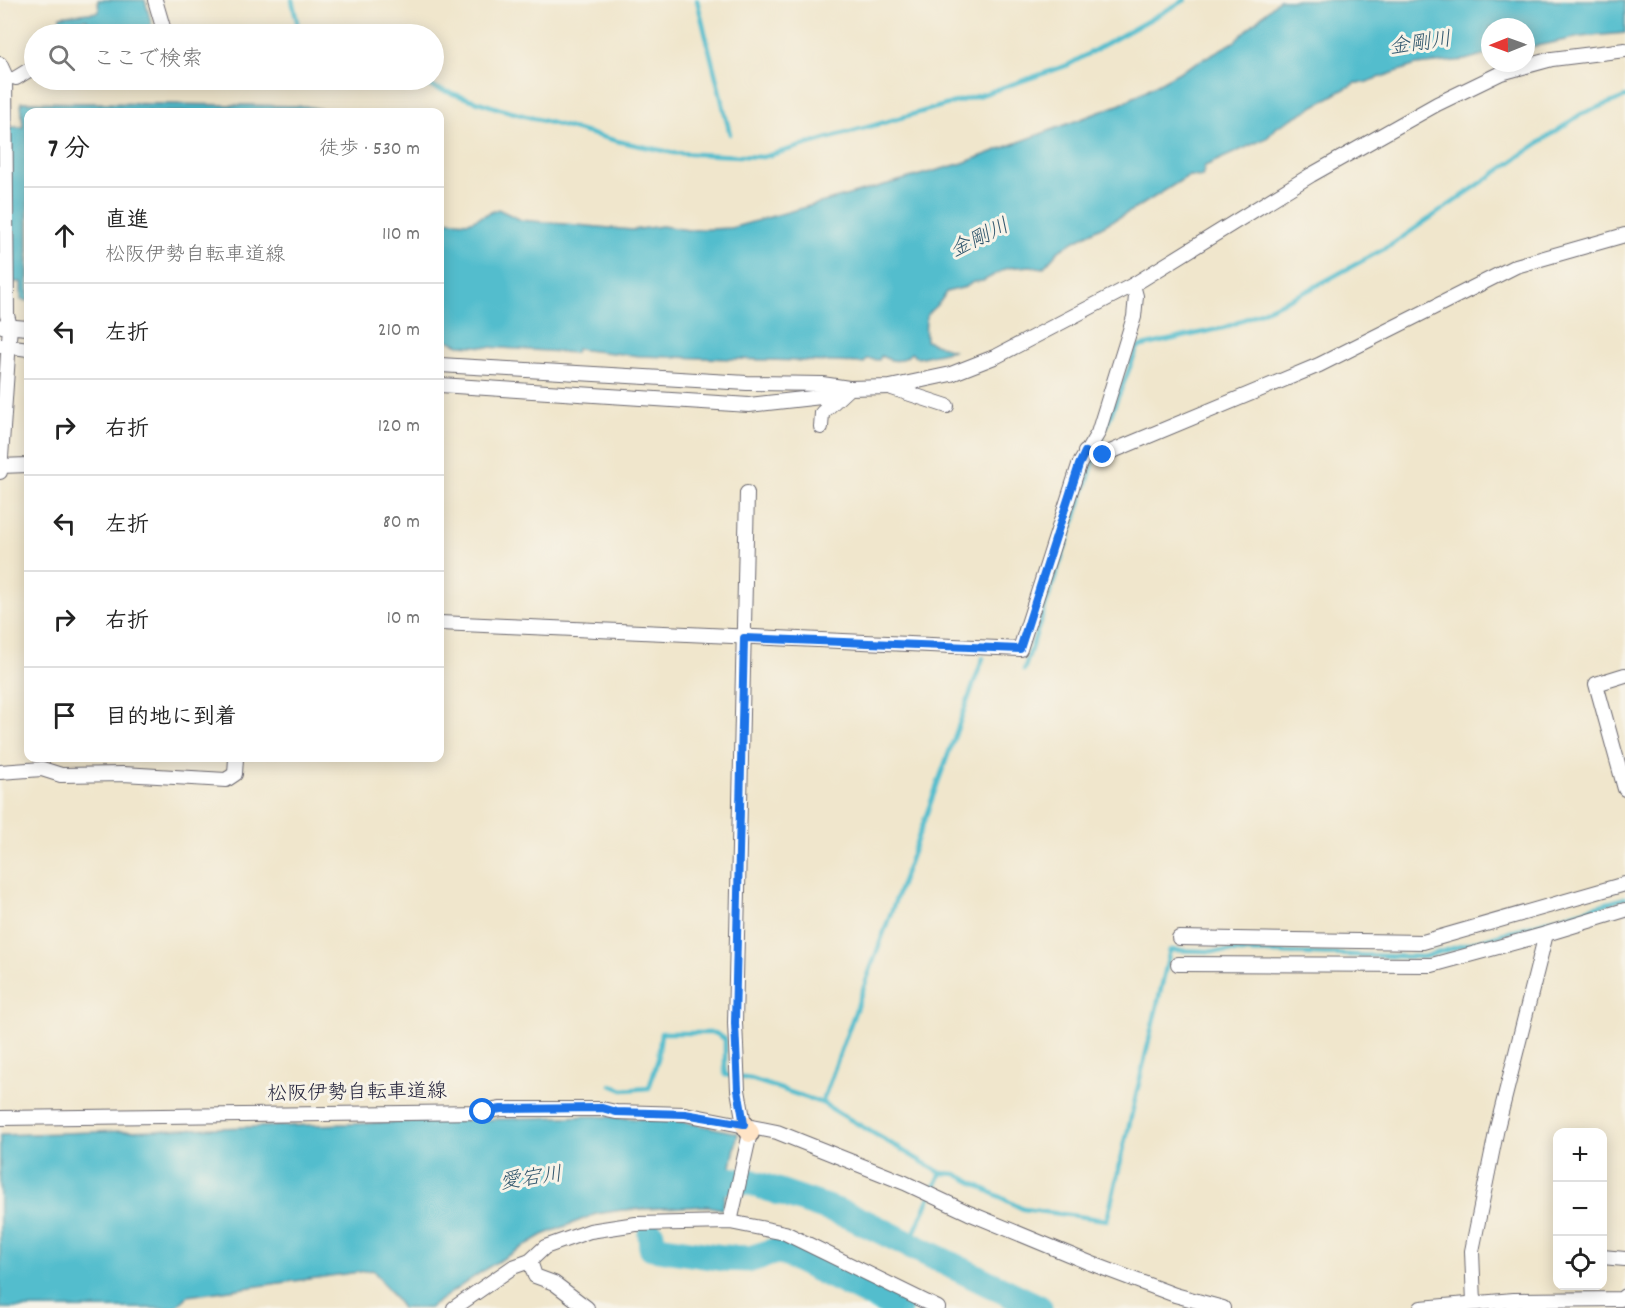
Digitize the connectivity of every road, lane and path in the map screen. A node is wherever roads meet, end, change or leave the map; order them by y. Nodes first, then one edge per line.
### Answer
1 (155, 0) edge
2 (162, 24) edge
3 (1625, 50) edge
4 (0, 64) edge
5 (24, 73) edge
6 (16, 78) dead end
7 (1625, 236) edge
8 (1133, 285) junction
9 (5, 322) edge
10 (24, 327) edge
11 (4, 345) edge
12 (24, 348) edge
13 (444, 365) edge
14 (444, 385) edge
15 (890, 387) junction
16 (849, 388) junction
17 (947, 406) dead end
18 (821, 428) dead end
19 (1093, 454) junction
20 (24, 465) edge
21 (0, 466) edge
22 (0, 472) edge
23 (747, 493) dead end
24 (444, 623) edge
25 (744, 638) junction
26 (1625, 675) edge
27 (236, 762) edge
28 (0, 771) edge
29 (1625, 789) edge
30 (1625, 884) edge
31 (1625, 910) edge
32 (1546, 934) junction
33 (1179, 938) dead end
34 (1178, 964) dead end
35 (0, 1118) edge
36 (747, 1128) junction
37 (730, 1222) junction
38 (1607, 1257) edge
39 (1625, 1259) edge
40 (530, 1261) junction
41 (1625, 1296) edge
42 (1474, 1303) junction
43 (454, 1308) edge
44 (587, 1308) edge
45 (938, 1308) edge
46 (1223, 1308) edge
47 (1421, 1308) edge

1 - 2 street
3 - 8 street
4 - 9 street
5 - 6 street
7 - 19 street
8 - 15 street
8 - 19 street
9 - 10 street
9 - 11 street
11 - 12 street
11 - 21 street
13 - 16 street
14 - 16 street
15 - 16 street
15 - 17 street
16 - 18 street
19 - 25 street
20 - 21 street
21 - 22 street
23 - 25 street
24 - 25 street
25 - 36 street
26 - 29 street
27 - 28 street
30 - 33 street
31 - 32 street
32 - 34 street
32 - 42 street
35 - 36 street, 松阪伊勢自転車道線
36 - 37 street
36 - 46 street, 松阪伊勢自転車道線
37 - 40 street
37 - 45 street
38 - 39 street
40 - 43 street
40 - 44 street
41 - 42 street
42 - 47 street

